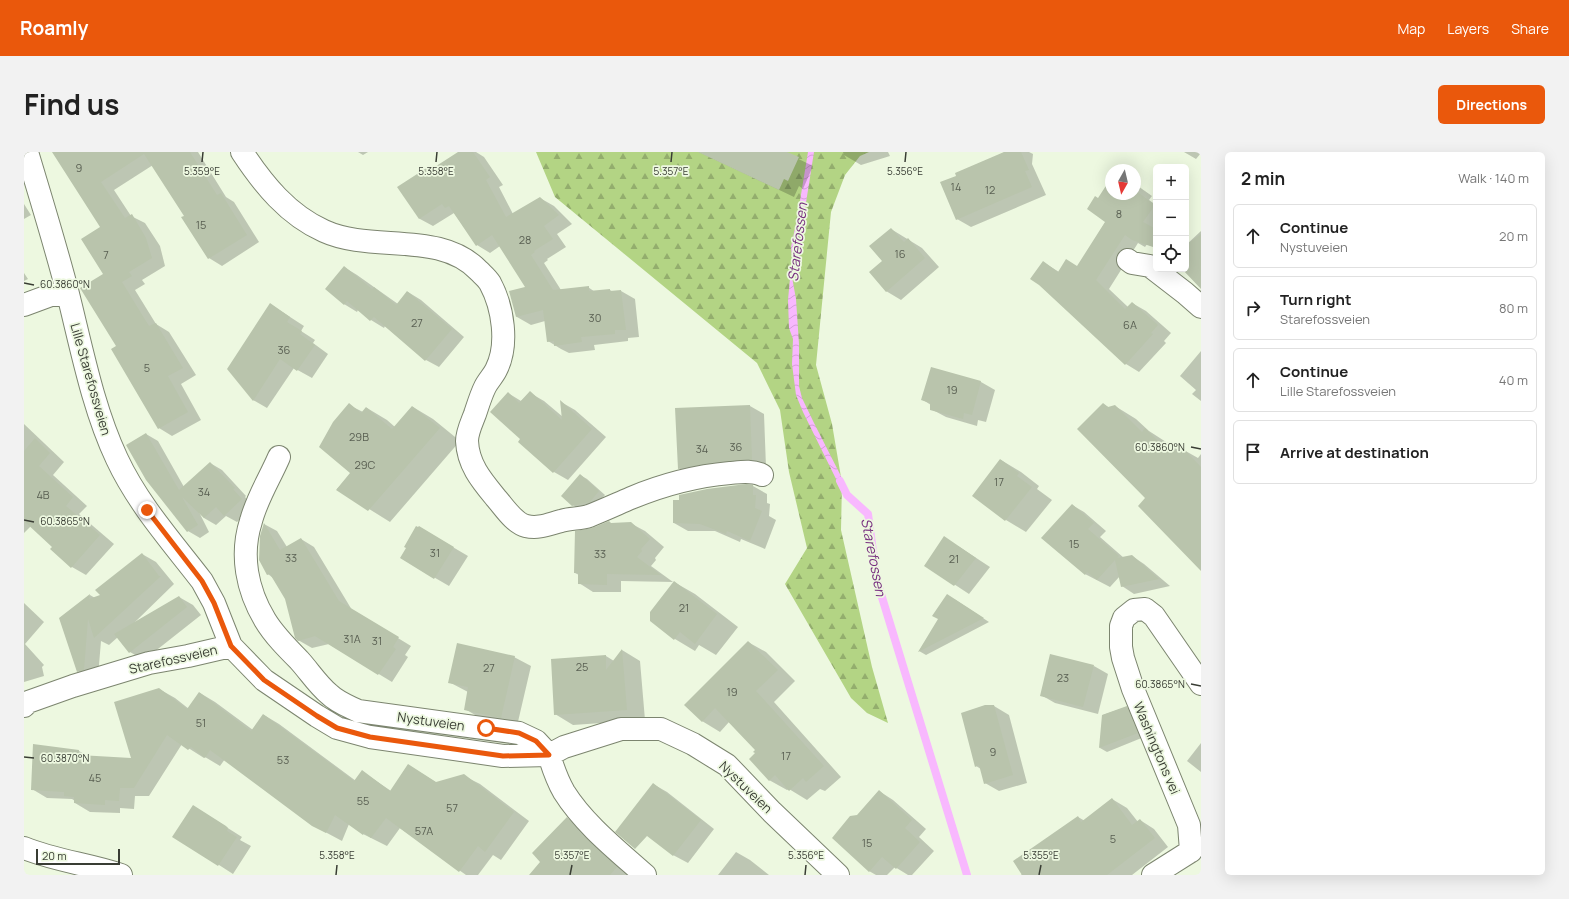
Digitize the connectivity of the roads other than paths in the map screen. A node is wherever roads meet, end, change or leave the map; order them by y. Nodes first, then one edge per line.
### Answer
1 (27, 152) edge
2 (242, 152) edge
3 (1128, 260) dead end
4 (68, 294) junction
5 (24, 305) edge
6 (1201, 307) edge
7 (280, 457) dead end
8 (762, 475) dead end
9 (231, 646) junction
10 (1201, 684) edge
11 (24, 706) edge
12 (549, 755) junction
13 (24, 848) edge
14 (1196, 857) edge
15 (122, 875) edge
16 (645, 875) edge
17 (838, 875) edge
18 (1153, 875) edge

1 - 4 street, Lille Starefossveien
2 - 8 street
3 - 6 street
4 - 5 street
4 - 9 street, Lille Starefossveien
7 - 12 street, Nystuveien
9 - 11 street, Starefossveien
9 - 12 street, Starefossveien
10 - 14 street, Washingtons vei
12 - 16 street
12 - 17 street, Nystuveien
13 - 15 street
14 - 18 street

